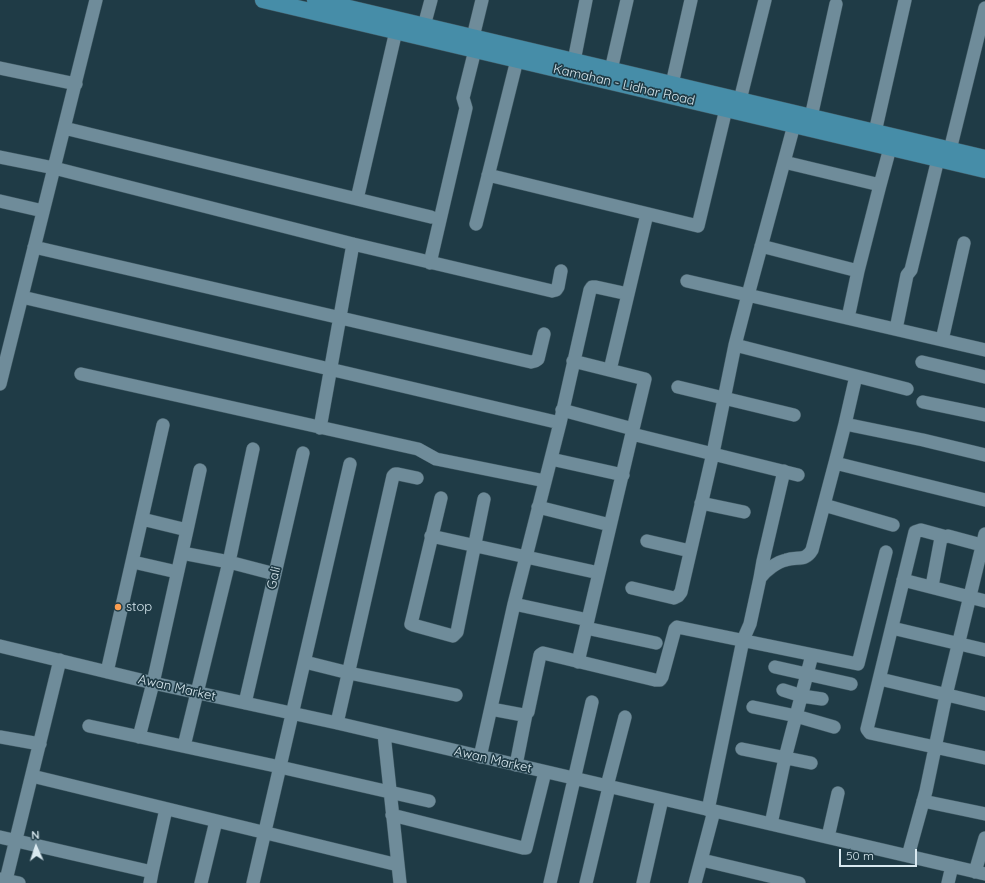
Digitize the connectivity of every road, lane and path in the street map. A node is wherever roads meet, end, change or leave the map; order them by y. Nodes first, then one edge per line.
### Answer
1 (96, 0) edge
2 (263, 0) edge
3 (315, 0) edge
4 (431, 0) edge
5 (482, 0) edge
6 (586, 0) edge
7 (627, 0) edge
8 (691, 0) edge
9 (765, 0) edge
10 (906, 0) edge
11 (836, 4) dead end
12 (985, 8) edge
13 (424, 26) junction
14 (396, 31) junction
15 (474, 44) junction
16 (517, 60) junction
17 (574, 61) junction
18 (0, 68) edge
19 (611, 70) junction
20 (76, 84) junction
21 (672, 84) junction
22 (740, 100) junction
23 (726, 109) junction
24 (811, 117) junction
25 (794, 125) junction
26 (64, 128) junction
27 (875, 132) junction
28 (890, 148) junction
29 (944, 155) junction
30 (0, 157) edge
31 (985, 158) edge
32 (784, 162) junction
33 (54, 168) junction
34 (985, 170) edge
35 (488, 175) junction
36 (880, 186) junction
37 (357, 199) junction
38 (0, 201) edge
39 (43, 211) junction
40 (647, 214) junction
41 (431, 217) dead end
42 (476, 224) dead end
43 (353, 244) junction
44 (964, 244) dead end
45 (761, 246) junction
46 (34, 247) junction
47 (430, 263) junction
48 (562, 271) dead end
49 (858, 271) junction
50 (687, 281) dead end
51 (628, 294) junction
52 (748, 295) junction
53 (22, 297) junction
54 (339, 318) junction
55 (848, 318) junction
56 (896, 329) junction
57 (544, 334) dead end
58 (942, 340) junction
59 (735, 345) junction
60 (985, 350) edge
61 (573, 362) junction
62 (922, 362) dead end
63 (331, 370) junction
64 (610, 370) junction
65 (81, 374) dead end
66 (856, 376) junction
67 (985, 377) edge
68 (0, 384) edge
69 (678, 387) dead end
70 (907, 389) dead end
71 (724, 398) junction
72 (923, 402) dead end
73 (794, 415) dead end
74 (985, 415) edge
75 (561, 417) junction
76 (845, 424) junction
77 (163, 425) dead end
78 (320, 428) junction
79 (633, 432) junction
80 (253, 449) dead end
81 (303, 453) dead end
82 (713, 453) junction
83 (985, 455) edge
84 (551, 459) junction
85 (835, 463) junction
86 (350, 464) dead end
87 (200, 470) dead end
88 (784, 471) junction
89 (623, 475) junction
90 (798, 475) dead end
91 (417, 478) dead end
92 (545, 481) junction
93 (441, 498) dead end
94 (484, 499) dead end
95 (985, 500) edge
96 (701, 503) junction
97 (824, 505) junction
98 (538, 507) junction
99 (744, 512) dead end
100 (142, 519) junction
101 (610, 524) junction
102 (893, 525) dead end
103 (188, 530) junction
104 (431, 536) junction
105 (943, 536) junction
106 (647, 541) dead end
107 (984, 542) edge
108 (475, 545) junction
109 (690, 551) junction
110 (886, 552) dead end
111 (182, 553) junction
112 (527, 558) junction
113 (133, 562) junction
114 (229, 562) junction
115 (177, 572) junction
116 (599, 573) junction
117 (275, 574) junction
118 (760, 578) junction
119 (903, 580) junction
120 (932, 586) junction
121 (632, 588) dead end
122 (969, 598) junction
123 (985, 601) edge
124 (514, 604) junction
125 (587, 624) junction
126 (892, 628) junction
127 (743, 640) junction
128 (656, 643) dead end
129 (958, 644) junction
130 (0, 646) edge
131 (985, 650) edge
132 (812, 655) junction
133 (60, 660) junction
134 (305, 662) junction
135 (578, 662) junction
136 (775, 667) dead end
137 (107, 672) junction
138 (348, 673) junction
139 (807, 674) junction
140 (880, 679) junction
141 (153, 683) junction
142 (851, 684) dead end
143 (783, 690) dead end
144 (197, 692) junction
145 (456, 695) dead end
146 (946, 695) junction
147 (802, 696) junction
148 (822, 699) dead end
149 (592, 702) dead end
150 (245, 703) junction
151 (985, 704) edge
152 (753, 707) dead end
153 (491, 708) junction
154 (292, 713) junction
155 (526, 714) junction
156 (796, 716) junction
157 (625, 717) dead end
158 (337, 723) junction
159 (89, 726) dead end
160 (834, 727) dead end
161 (384, 734) junction
162 (0, 737) edge
163 (140, 737) junction
164 (40, 744) junction
165 (184, 746) junction
166 (935, 747) junction
167 (742, 749) dead end
168 (480, 757) junction
169 (785, 758) junction
170 (985, 758) edge
171 (811, 763) dead end
172 (516, 765) junction
173 (280, 767) junction
174 (545, 772) junction
175 (32, 776) junction
176 (574, 779) junction
177 (608, 787) junction
178 (390, 793) junction
179 (838, 793) dead end
180 (662, 799) junction
181 (429, 801) dead end
182 (923, 801) junction
183 (166, 809) junction
184 (711, 811) junction
185 (985, 814) edge
186 (392, 815) junction
187 (216, 821) junction
188 (771, 824) junction
189 (264, 833) junction
190 (0, 837) edge
191 (828, 837) junction
192 (985, 838) edge
193 (16, 840) junction
194 (908, 856) junction
195 (702, 860) junction
196 (398, 865) junction
197 (952, 866) junction
198 (980, 873) edge
199 (151, 877) edge
200 (3, 879) edge
201 (19, 883) edge
202 (200, 883) edge
203 (253, 883) edge
204 (400, 883) edge
205 (550, 883) edge
206 (586, 883) edge
207 (643, 883) edge
208 (695, 883) edge
209 (799, 883) edge
210 (948, 883) edge

1 - 20 street
2 - 14 main road, Kamahan - Lidhar Road
3 - 13 main road, Kamahan - Lidhar Road
4 - 13 street
5 - 15 street
6 - 17 street
7 - 19 street
8 - 21 street
9 - 22 street
10 - 27 street
11 - 24 street
12 - 29 street
13 - 15 main road, Kamahan - Lidhar Road
14 - 15 main road, Kamahan - Lidhar Road
14 - 37 street
15 - 16 main road, Kamahan - Lidhar Road
15 - 17 main road, Kamahan - Lidhar Road
15 - 47 street
16 - 23 main road, Kamahan - Lidhar Road
16 - 35 street
17 - 19 main road, Kamahan - Lidhar Road
18 - 20 street
19 - 21 main road, Kamahan - Lidhar Road
20 - 26 street
21 - 22 main road, Kamahan - Lidhar Road
22 - 24 main road, Kamahan - Lidhar Road
23 - 25 main road, Kamahan - Lidhar Road
23 - 40 street
24 - 27 main road, Kamahan - Lidhar Road
25 - 28 main road, Kamahan - Lidhar Road
25 - 32 street
26 - 33 street
26 - 37 street
27 - 29 main road, Kamahan - Lidhar Road
28 - 29 main road, Kamahan - Lidhar Road
28 - 36 street
29 - 31 main road, Kamahan - Lidhar Road
29 - 34 main road, Kamahan - Lidhar Road
29 - 56 street
30 - 33 street
32 - 36 street
32 - 45 street
33 - 39 street
33 - 43 street
35 - 40 street
35 - 42 street
36 - 49 street
37 - 41 street
38 - 39 street
39 - 46 street
40 - 51 street
43 - 47 street
43 - 54 street
44 - 58 street
45 - 49 street
45 - 52 street
46 - 53 street
46 - 54 street
47 - 48 street
49 - 55 street
50 - 52 street
51 - 61 street
51 - 64 street
52 - 55 street
52 - 59 street
53 - 63 street
53 - 68 street
54 - 57 street
54 - 63 street
55 - 56 street
56 - 58 street
58 - 60 street
59 - 66 street
59 - 71 street
61 - 64 street
61 - 75 street
62 - 67 street
63 - 75 street
63 - 78 street
64 - 79 street
65 - 78 street
66 - 70 street
66 - 76 street
69 - 71 street
71 - 73 street
71 - 82 street
72 - 74 street
75 - 79 street
75 - 84 street
76 - 83 street
76 - 85 street
77 - 100 street
78 - 92 street
79 - 82 street
79 - 89 street
80 - 114 street
81 - 117 street, Gali
82 - 88 street
82 - 96 street
84 - 89 street
84 - 92 street
85 - 95 street
85 - 97 street
86 - 134 street
87 - 103 street
88 - 90 street
88 - 118 street
89 - 101 street
91 - 138 street
92 - 98 street
93 - 104 street
94 - 108 street
96 - 99 street
96 - 109 street
97 - 102 street
97 - 118 street
98 - 101 street
98 - 112 street
100 - 103 street
100 - 113 street
101 - 116 street
103 - 111 street
104 - 108 street
104 - 108 street
105 - 107 street
105 - 119 street
105 - 120 street
106 - 109 street
107 - 122 street
108 - 112 street
109 - 121 street
110 - 132 street
111 - 114 street
111 - 115 street
112 - 116 street
112 - 124 street
113 - 115 street
113 - 137 street
114 - 117 street
114 - 144 street
115 - 141 street
116 - 125 street
117 - 150 street, Gali
118 - 127 street
119 - 120 street
119 - 126 street
120 - 122 street
122 - 123 street
122 - 129 street
124 - 125 street
124 - 153 street
125 - 128 street
125 - 135 street
126 - 129 street
126 - 140 street
127 - 132 street
127 - 135 street
127 - 184 street
129 - 131 street
129 - 146 street
130 - 133 street, Awan Market
132 - 139 street
133 - 137 street, Awan Market
133 - 164 street
134 - 138 street
134 - 154 street
135 - 155 street
136 - 139 street
137 - 141 street, Awan Market
138 - 145 street
138 - 158 street
139 - 142 street
139 - 147 street
140 - 146 street
140 - 166 street
141 - 144 street, Awan Market
141 - 163 street
143 - 147 street
144 - 150 street, Awan Market
144 - 165 street
146 - 151 street
146 - 166 street
147 - 148 street
147 - 156 street
149 - 176 street
150 - 154 street, Awan Market
152 - 156 street
153 - 155 street
153 - 168 street
154 - 158 street, Awan Market
154 - 173 street
155 - 172 street
156 - 160 street
156 - 169 street
157 - 177 street
158 - 161 street, Awan Market
159 - 163 street
161 - 168 street, Awan Market
161 - 178 street
162 - 164 street
163 - 165 street
164 - 175 street
165 - 173 street
166 - 170 street
166 - 182 street
167 - 169 street
168 - 172 street, Awan Market
169 - 171 street
169 - 188 street
172 - 174 street, Awan Market
173 - 178 street
173 - 189 street
174 - 176 street, Awan Market
174 - 186 street
175 - 183 street
175 - 193 street
176 - 177 street, Awan Market
176 - 205 street
177 - 180 street, Awan Market
177 - 206 street
178 - 181 street
178 - 186 street
179 - 191 street
180 - 184 street, Awan Market
180 - 207 street
182 - 185 street
182 - 194 street
183 - 187 street
183 - 199 street
184 - 188 street, Awan Market
184 - 195 street
186 - 196 street
187 - 189 street
187 - 202 street
188 - 191 street, Awan Market
189 - 196 street
189 - 203 street
190 - 193 street
191 - 194 street, Awan Market
192 - 198 street
193 - 199 street
193 - 200 street
194 - 197 street, Awan Market
195 - 208 street
195 - 209 street
196 - 204 street
197 - 198 street, Awan Market
197 - 210 street
200 - 201 street

